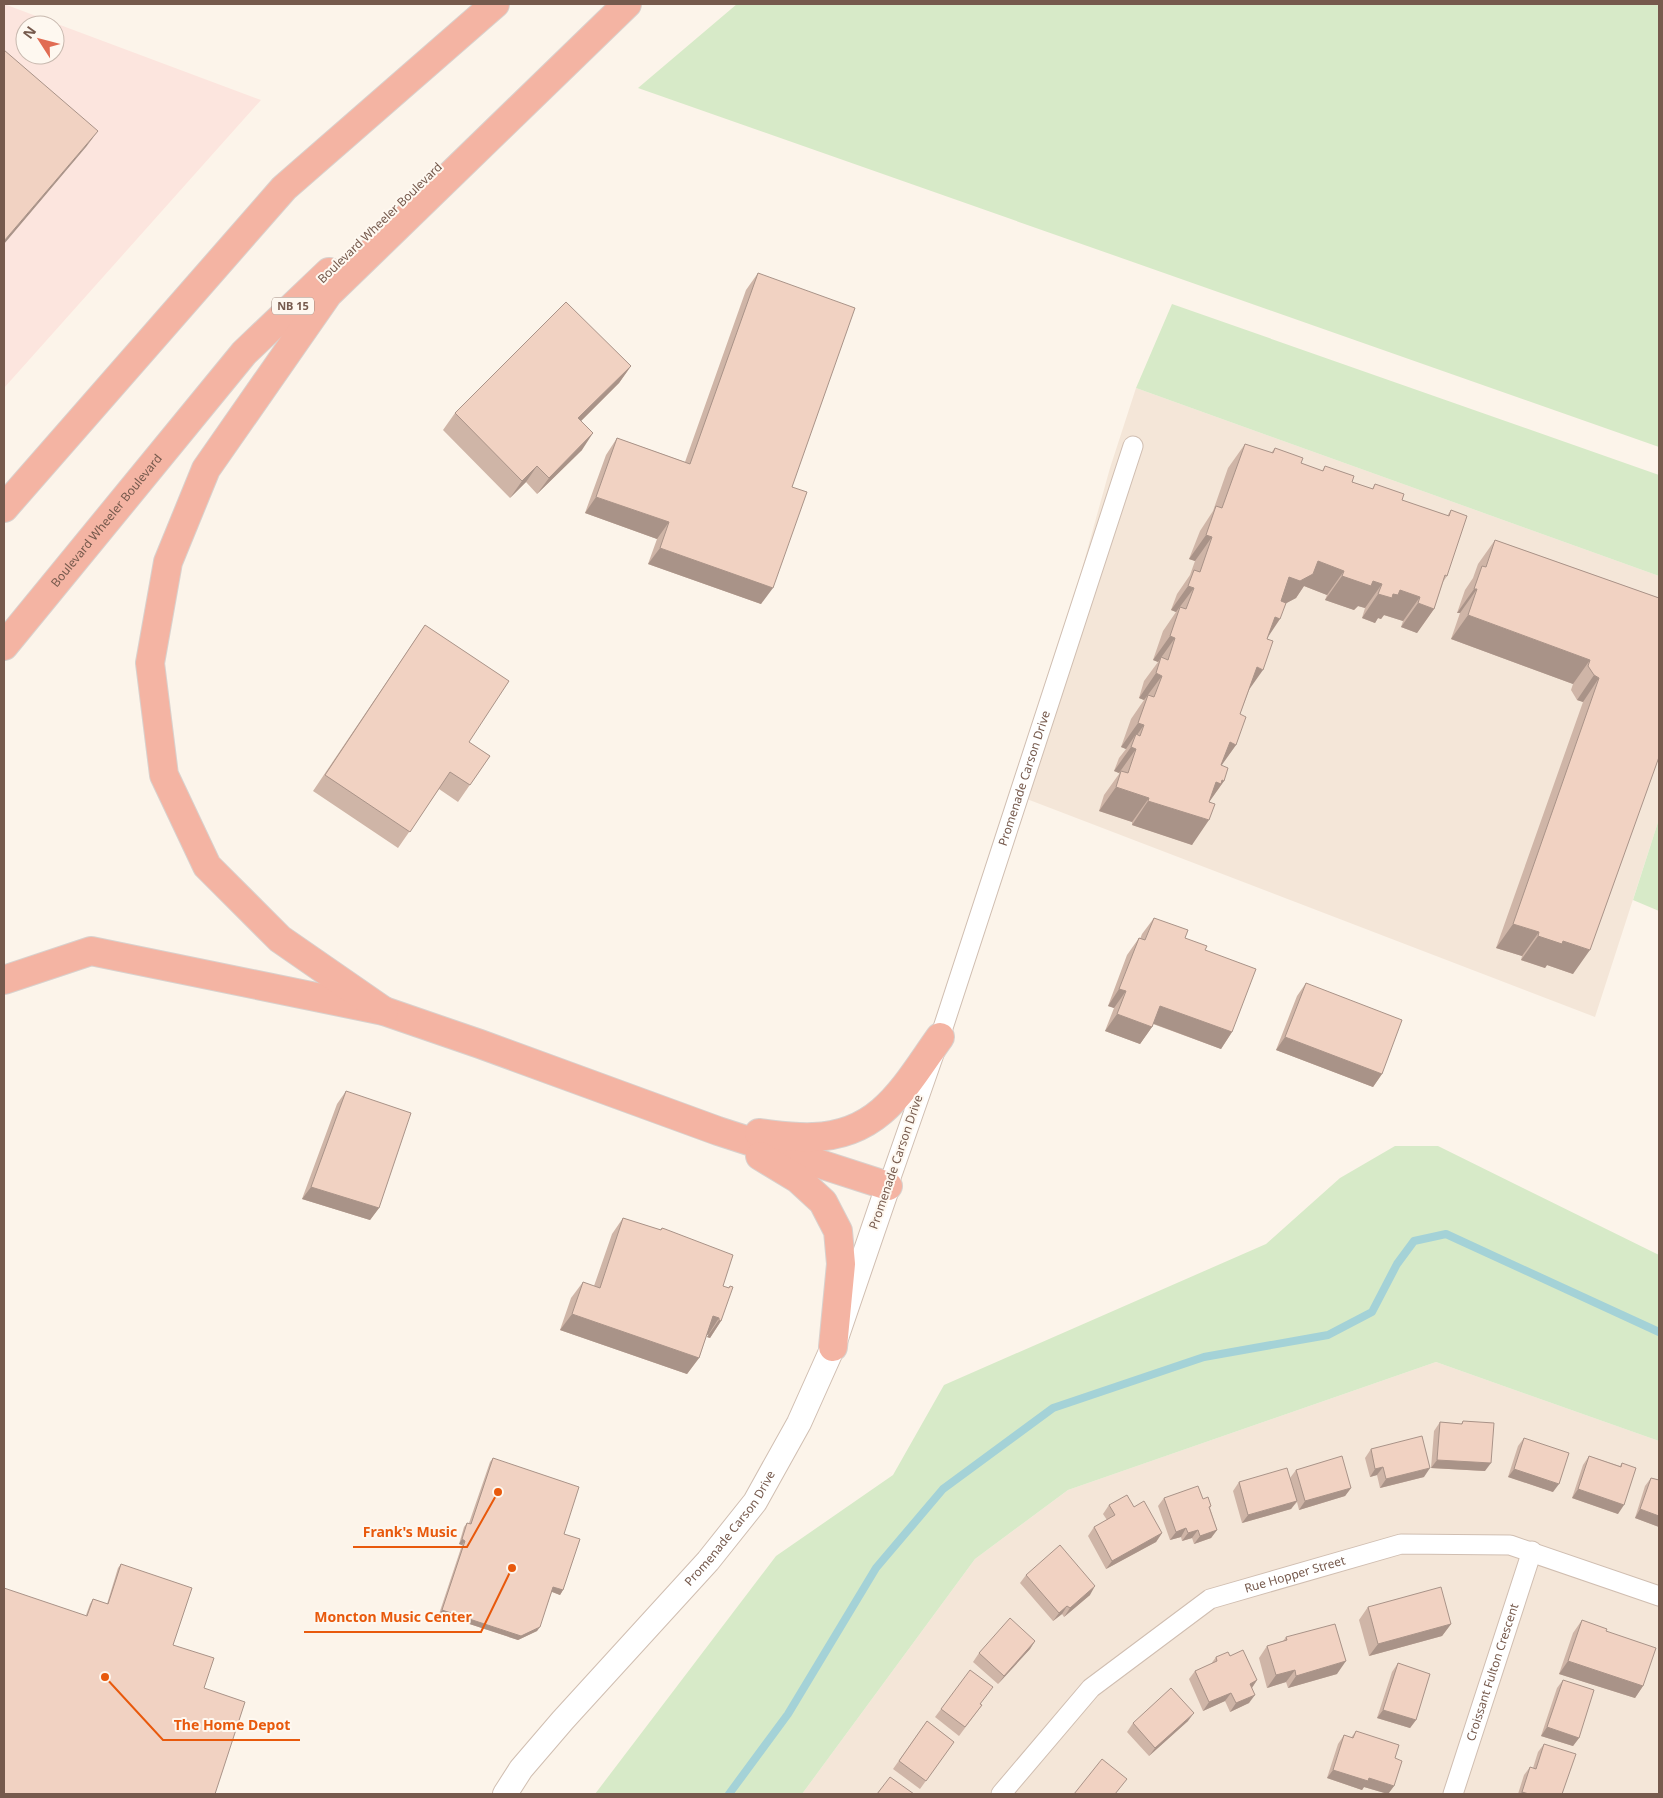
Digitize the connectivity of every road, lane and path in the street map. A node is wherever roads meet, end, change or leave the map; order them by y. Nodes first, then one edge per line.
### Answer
1 (495, 4) edge
2 (622, 4) edge
3 (627, 4) edge
4 (284, 188) junction
5 (1133, 446) dead end
6 (4, 488) edge
7 (4, 508) edge
8 (4, 646) edge
9 (4, 980) edge
10 (384, 1011) junction
11 (940, 1037) junction
12 (718, 1130) junction
13 (888, 1186) junction
14 (833, 1347) junction
15 (1532, 1551) junction
16 (1659, 1596) edge
17 (505, 1794) edge
18 (1001, 1794) edge
19 (1453, 1794) edge

1 - 4 highway
2 - 8 highway, Boulevard Wheeler Boulevard / NB 15
3 - 10 highway
4 - 6 highway
4 - 7 highway
5 - 11 street, Promenade Carson Drive
9 - 10 highway
10 - 12 highway
11 - 12 highway
11 - 13 street, Promenade Carson Drive
12 - 13 highway
12 - 14 highway
13 - 14 street, Promenade Carson Drive
14 - 17 street, Promenade Carson Drive
15 - 16 street, Rue Hopper Street
15 - 18 street, Rue Hopper Street
15 - 19 street, Croissant Fulton Crescent

